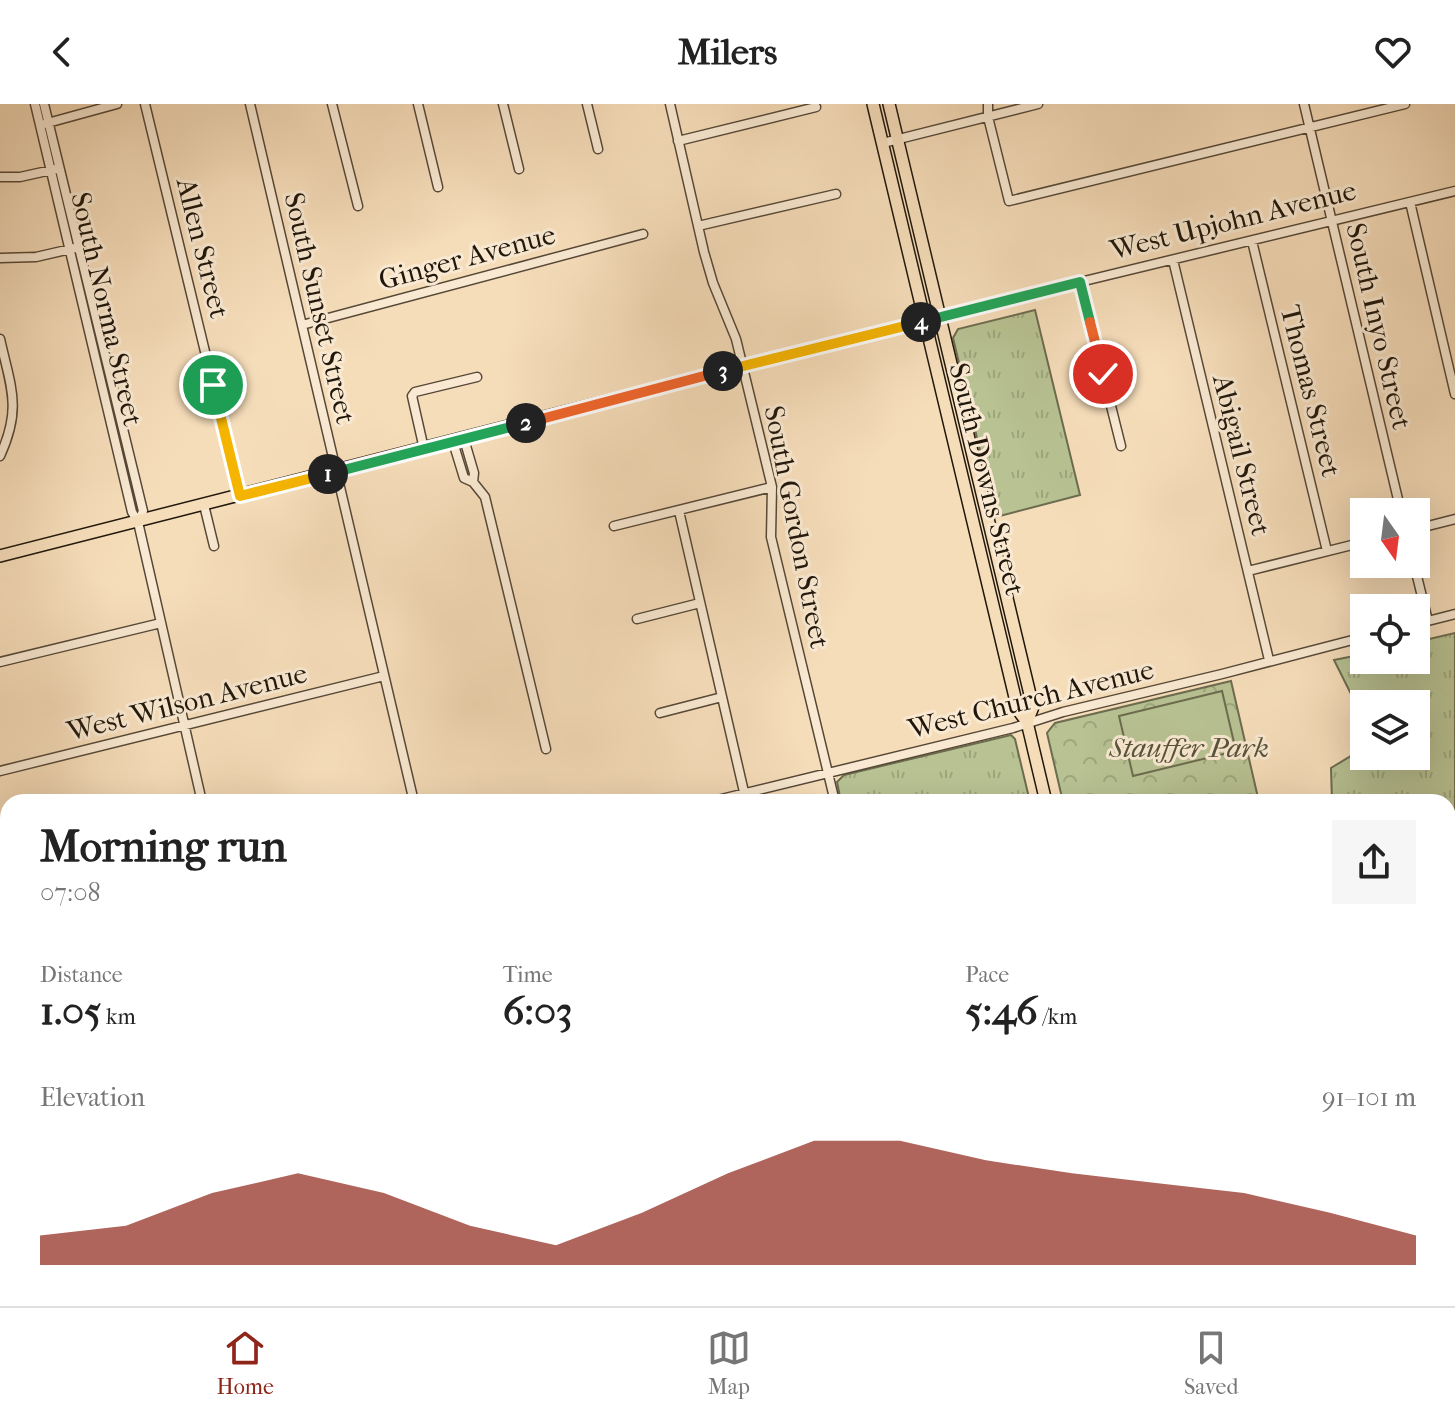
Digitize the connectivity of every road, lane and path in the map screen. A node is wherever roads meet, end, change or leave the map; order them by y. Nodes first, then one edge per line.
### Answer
1 (35, 104) edge
2 (44, 104) edge
3 (117, 104) edge
4 (145, 104) edge
5 (250, 104) edge
6 (332, 104) edge
7 (418, 104) edge
8 (503, 104) edge
9 (587, 104) edge
10 (670, 104) edge
11 (873, 104) edge
12 (889, 104) edge
13 (988, 104) edge
14 (1038, 104) edge
15 (1304, 104) edge
16 (1405, 104) edge
17 (816, 107) dead end
18 (988, 117) junction
19 (44, 124) junction
20 (1310, 128) junction
21 (897, 140) junction
22 (678, 141) junction
23 (883, 143) junction
24 (598, 149) dead end
25 (56, 169) junction
26 (519, 169) dead end
27 (0, 177) edge
28 (438, 187) dead end
29 (1455, 191) edge
30 (836, 194) dead end
31 (1410, 202) junction
32 (358, 206) dead end
33 (1331, 221) junction
34 (698, 226) junction
35 (643, 234) dead end
36 (1252, 241) junction
37 (75, 248) junction
38 (0, 258) edge
39 (1173, 260) junction
40 (1080, 282) junction
41 (940, 319) junction
42 (924, 321) junction
43 (302, 325) junction
44 (0, 339) edge
45 (743, 366) junction
46 (477, 377) dead end
47 (1455, 394) edge
48 (0, 425) edge
49 (11, 426) junction
50 (458, 440) junction
51 (1121, 446) dead end
52 (424, 449) junction
53 (0, 456) edge
54 (336, 472) junction
55 (772, 487) junction
56 (240, 496) junction
57 (1398, 498) edge
58 (204, 505) junction
59 (679, 511) junction
60 (1455, 519) edge
61 (138, 522) junction
62 (1430, 525) edge
63 (614, 526) dead end
64 (1350, 545) edge
65 (214, 546) dead end
66 (1327, 551) junction
67 (0, 556) edge
68 (1248, 571) junction
69 (700, 603) junction
70 (1455, 614) edge
71 (637, 619) dead end
72 (1430, 620) edge
73 (161, 623) junction
74 (1350, 640) edge
75 (1269, 660) junction
76 (0, 662) edge
77 (384, 676) junction
78 (722, 697) junction
79 (660, 713) dead end
80 (1027, 722) junction
81 (184, 725) junction
82 (546, 749) dead end
83 (0, 771) edge
84 (827, 774) junction
85 (744, 792) junction
86 (200, 794) edge
87 (412, 794) edge
88 (737, 794) edge
89 (833, 794) edge
90 (1044, 794) edge

1 - 19 street, South Norma Street
2 - 19 street, South Norma Street
3 - 19 street
4 - 56 street, Allen Street
5 - 43 street, South Sunset Street
6 - 32 street
7 - 28 street
8 - 26 street
9 - 24 street
10 - 22 street, South Gordon Street
11 - 23 main road, South Downs Street
12 - 21 main road, South Downs Street
13 - 18 street
14 - 18 street
15 - 20 street, South Inyo Street
16 - 20 street
17 - 22 street
18 - 20 street
18 - 21 street
19 - 25 street, South Norma Street
20 - 33 street, South Inyo Street
21 - 23 street
21 - 41 main road, South Downs Street
22 - 34 street, South Gordon Street
23 - 42 main road, South Downs Street
25 - 27 street
25 - 37 street, South Norma Street
29 - 31 street, West Upjohn Avenue
30 - 34 street
31 - 33 street, West Upjohn Avenue
31 - 47 street
33 - 36 street, West Upjohn Avenue
33 - 57 street, South Inyo Street
34 - 45 street, South Gordon Street
35 - 43 street, Ginger Avenue
36 - 39 street, West Upjohn Avenue
36 - 66 street, Thomas Street
37 - 38 street
37 - 61 street, South Norma Street
39 - 40 street, West Upjohn Avenue
39 - 68 street, Abigail Street
40 - 41 street, West Upjohn Avenue
40 - 51 street
41 - 42 main road, West Upjohn Avenue
41 - 80 main road, South Downs Street
42 - 45 main road, West Upjohn Avenue
42 - 80 main road, South Downs Street
43 - 54 street, South Sunset Street
44 - 49 street
45 - 50 main road, West Upjohn Avenue
45 - 55 street, South Gordon Street
46 - 52 street
48 - 49 street
49 - 53 street
50 - 52 main road, West Upjohn Avenue
50 - 82 street
52 - 54 main road, West Upjohn Avenue
54 - 56 main road, West Upjohn Avenue
54 - 77 street, South Sunset Street
55 - 59 street
55 - 84 street, South Gordon Street
56 - 58 main road, West Upjohn Avenue
58 - 61 main road, West Upjohn Avenue
58 - 65 street
59 - 63 street
59 - 69 street
60 - 62 street
61 - 67 main road, West Upjohn Avenue
61 - 73 street, South Norma Street
64 - 66 street
66 - 68 street
68 - 75 street, Abigail Street
69 - 71 street
69 - 78 street
70 - 72 street
73 - 76 street
73 - 81 street, South Norma Street
74 - 75 street, West Church Avenue
75 - 80 street, West Church Avenue
77 - 81 street, West Wilson Avenue
77 - 87 street, South Sunset Street
78 - 79 street
78 - 85 street
80 - 84 street, West Church Avenue
80 - 90 main road, South Downs Street
81 - 83 street, West Wilson Avenue
81 - 86 street, South Norma Street
84 - 85 street, West Church Avenue
84 - 89 street, South Gordon Street
85 - 88 street, West Church Avenue

